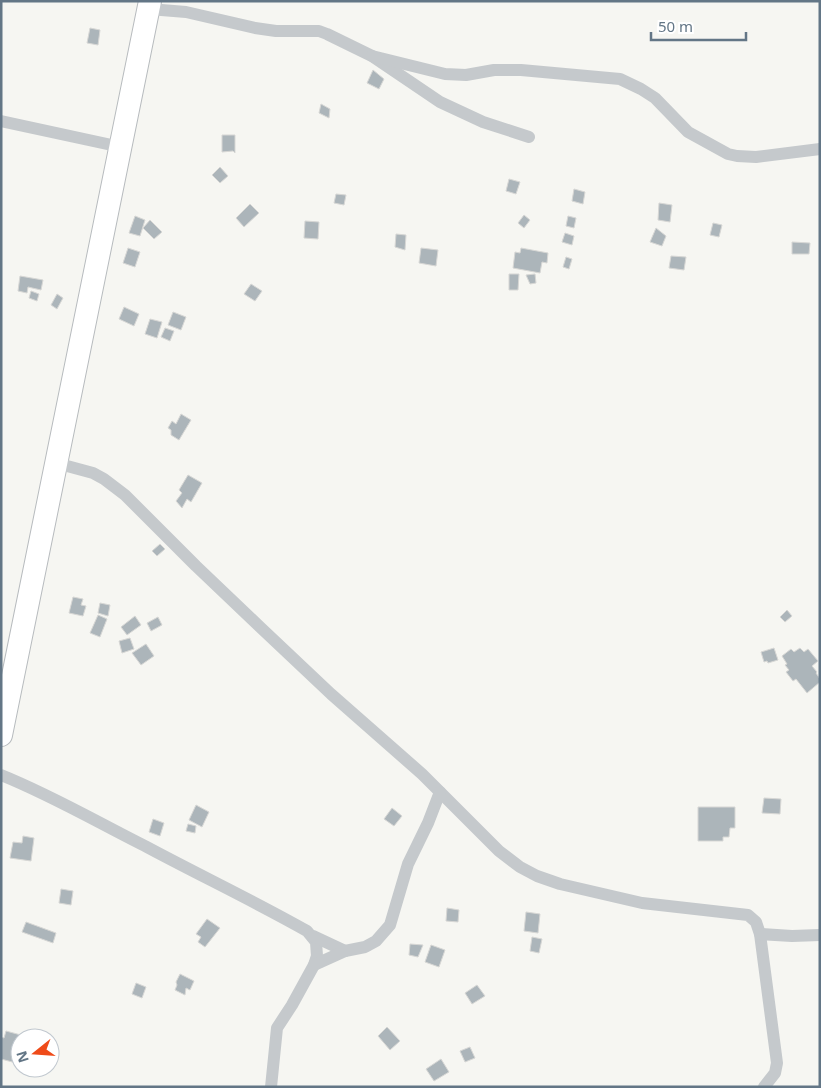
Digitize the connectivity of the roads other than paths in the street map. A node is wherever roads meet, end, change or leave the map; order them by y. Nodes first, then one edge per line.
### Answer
1 (150, 5) edge
2 (372, 56) junction
3 (1, 121) edge
4 (529, 137) dead end
5 (121, 147) junction
6 (820, 149) edge
7 (56, 463) junction
8 (1, 735) edge
9 (1, 775) edge
10 (440, 792) junction
11 (760, 934) junction
12 (820, 935) edge
13 (312, 936) junction
14 (345, 951) junction
15 (314, 965) junction
16 (271, 1087) edge
17 (764, 1087) edge

1 - 2 street
1 - 5 highway
2 - 4 street
2 - 6 street
3 - 5 street
5 - 7 highway
7 - 8 highway
7 - 10 street
9 - 13 street
10 - 11 street
10 - 14 street
11 - 12 street
11 - 17 street
13 - 14 street
13 - 15 street
14 - 15 street
15 - 16 street

